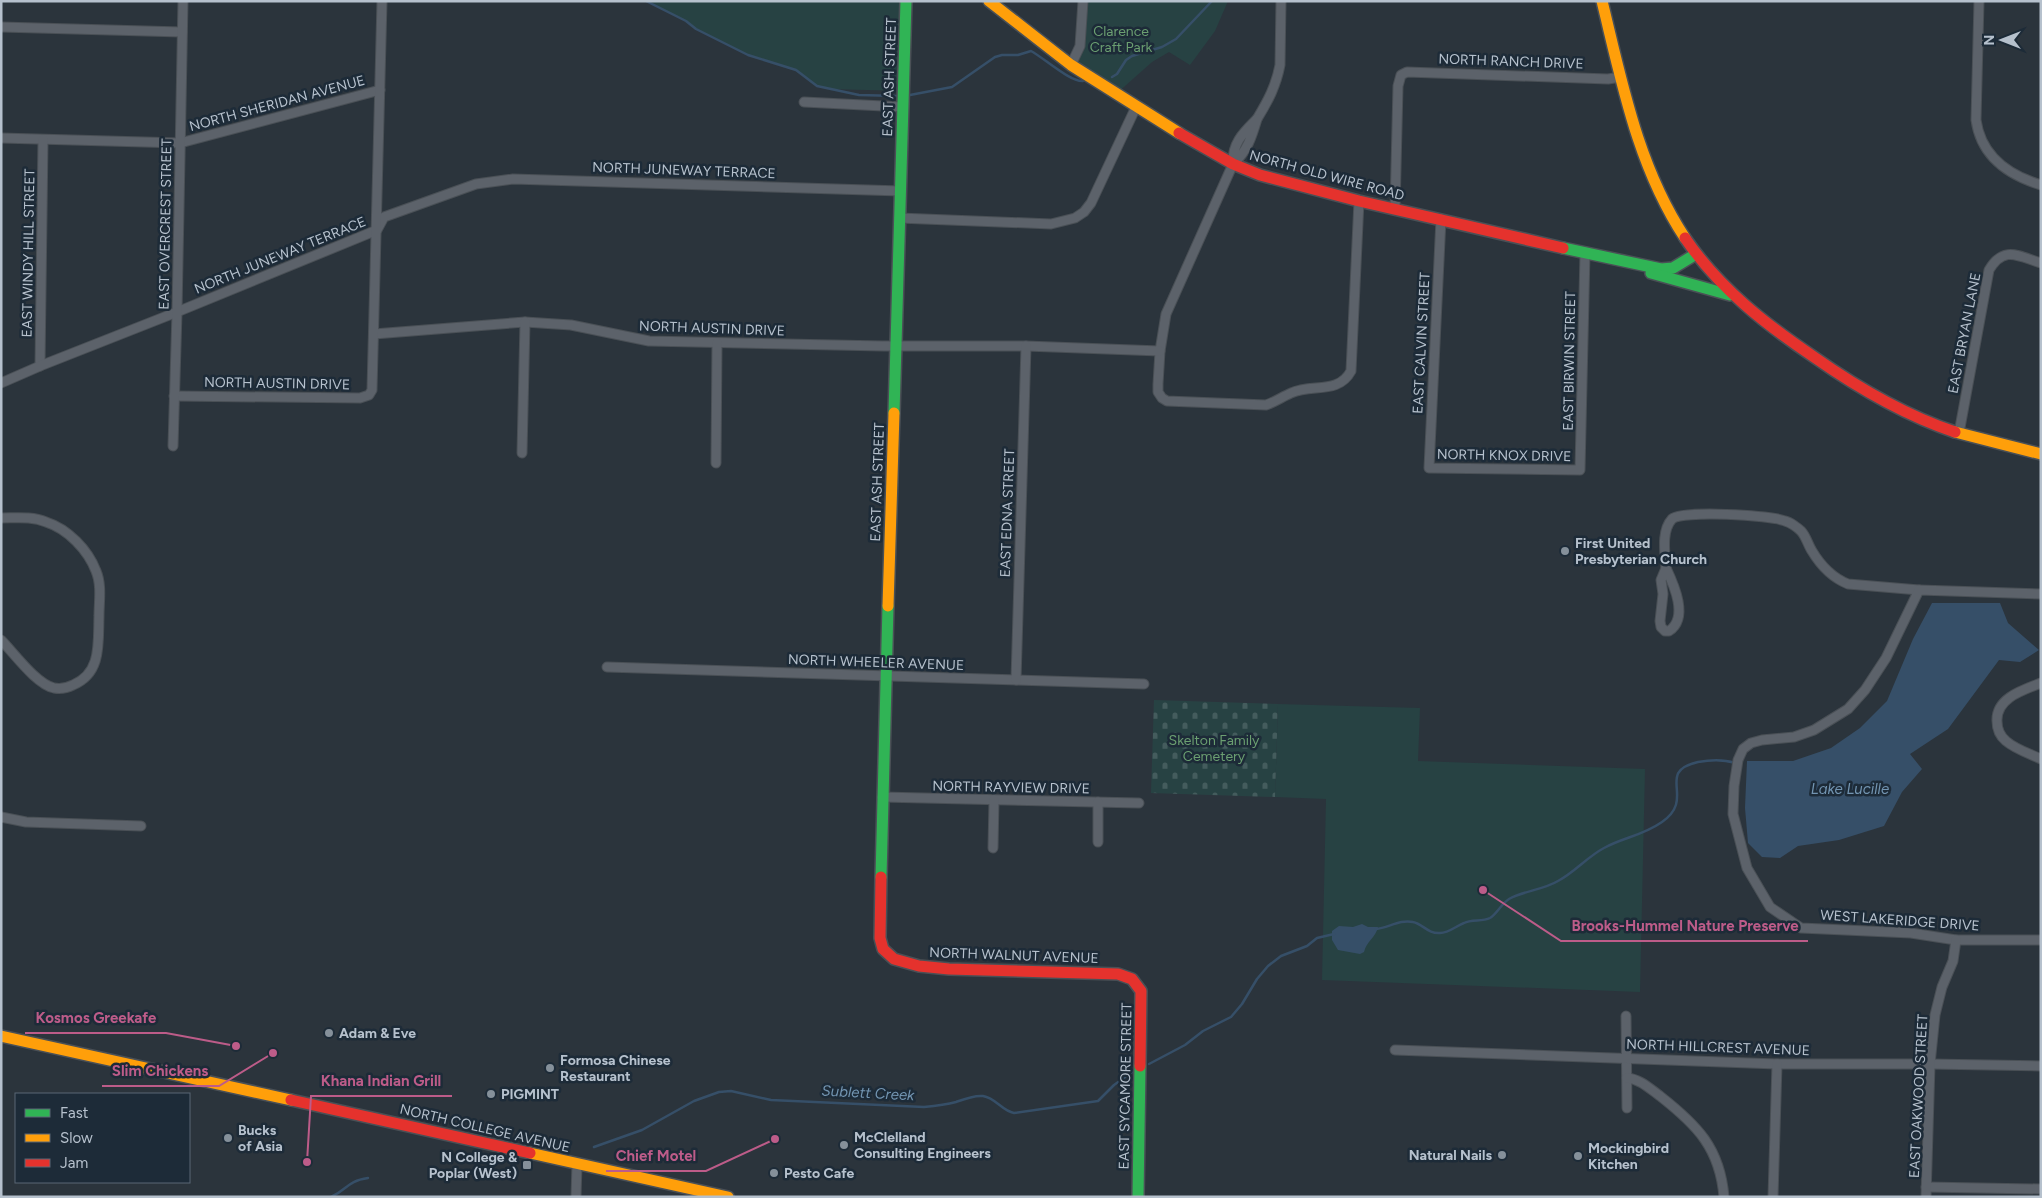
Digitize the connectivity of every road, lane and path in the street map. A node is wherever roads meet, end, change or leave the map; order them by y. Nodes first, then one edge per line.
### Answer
1 (183, 1) edge
2 (382, 1) edge
3 (906, 1) edge
4 (989, 1) edge
5 (1083, 1) edge
6 (1281, 1) edge
7 (1602, 1) edge
8 (1979, 1) edge
9 (1, 27) edge
10 (182, 32) junction
11 (1070, 65) junction
12 (1621, 77) junction
13 (380, 90) junction
14 (804, 102) dead end
15 (1136, 107) junction
16 (903, 108) junction
17 (1, 138) edge
18 (43, 140) junction
19 (180, 142) junction
20 (1233, 164) junction
21 (2041, 185) edge
22 (901, 191) junction
23 (1359, 202) junction
24 (1395, 209) junction
25 (899, 218) junction
26 (1441, 219) junction
27 (377, 230) junction
28 (1585, 254) junction
29 (1696, 254) junction
30 (2041, 263) edge
31 (1635, 265) junction
32 (1731, 295) junction
33 (178, 312) junction
34 (525, 322) junction
35 (374, 334) junction
36 (718, 344) junction
37 (897, 345) junction
38 (1026, 346) junction
39 (1160, 351) junction
40 (40, 366) junction
41 (1, 383) edge
42 (174, 396) junction
43 (1959, 433) junction
44 (173, 446) dead end
45 (522, 453) dead end
46 (2041, 454) edge
47 (716, 463) dead end
48 (1429, 468) joint
49 (1580, 470) joint
50 (1, 518) edge
51 (1666, 568) junction
52 (1919, 590) junction
53 (2041, 594) edge
54 (1, 640) edge
55 (607, 667) dead end
56 (886, 676) junction
57 (1016, 680) junction
58 (2041, 683) edge
59 (1144, 684) dead end
60 (2041, 759) edge
61 (882, 797) junction
62 (994, 800) junction
63 (1098, 802) junction
64 (1139, 803) dead end
65 (1, 817) edge
66 (142, 826) dead end
67 (1098, 842) dead end
68 (994, 848) dead end
69 (1956, 940) junction
70 (2041, 940) edge
71 (894, 959) joint
72 (1133, 979) joint
73 (1626, 1016) dead end
74 (1, 1036) edge
75 (1395, 1050) dead end
76 (1627, 1058) junction
77 (1777, 1064) junction
78 (1930, 1064) junction
79 (2041, 1066) edge
80 (1627, 1078) junction
81 (1627, 1108) dead end
82 (576, 1164) junction
83 (1926, 1186) junction
84 (2041, 1189) edge
85 (576, 1197) edge
86 (728, 1197) edge
87 (1138, 1197) edge
88 (1724, 1197) edge
89 (1773, 1197) edge
90 (1926, 1197) edge

1 - 10 street, EAST OVERCREST STREET
2 - 13 street
3 - 16 street, EAST ASH STREET
4 - 11 street, NORTH OLD WIRE ROAD
5 - 11 street
6 - 20 street
7 - 12 street
8 - 21 street
9 - 10 street
10 - 19 street, EAST OVERCREST STREET
11 - 15 street, NORTH OLD WIRE ROAD
12 - 24 street, NORTH RANCH DRIVE
12 - 29 street
13 - 19 street, NORTH SHERIDAN AVENUE
13 - 27 street
14 - 16 street
15 - 20 street, NORTH OLD WIRE ROAD
15 - 25 street
16 - 22 street, EAST ASH STREET
17 - 18 street, NORTH SHERIDAN AVENUE
18 - 19 street, NORTH SHERIDAN AVENUE
18 - 40 street, EAST WINDY HILL STREET
19 - 33 street, EAST OVERCREST STREET
20 - 23 street, NORTH OLD WIRE ROAD
20 - 39 street
22 - 25 street, EAST ASH STREET
22 - 27 street, NORTH JUNEWAY TERRACE
23 - 24 street, NORTH OLD WIRE ROAD
23 - 39 street
24 - 26 street, NORTH OLD WIRE ROAD
25 - 37 street, EAST ASH STREET
26 - 28 street, NORTH OLD WIRE ROAD
26 - 48 street, EAST CALVIN STREET
27 - 33 street, NORTH JUNEWAY TERRACE
27 - 35 street
28 - 31 street, NORTH OLD WIRE ROAD
28 - 49 street, EAST BIRWIN STREET
29 - 31 street, NORTH OLD WIRE ROAD
29 - 32 street
30 - 43 street, EAST BRYAN LANE
31 - 32 street
32 - 43 street
33 - 40 street, NORTH JUNEWAY TERRACE
33 - 42 street, EAST OVERCREST STREET
34 - 35 street, NORTH AUSTIN DRIVE
34 - 36 street, NORTH AUSTIN DRIVE
34 - 45 street
35 - 42 street, NORTH AUSTIN DRIVE
36 - 37 street, NORTH AUSTIN DRIVE
36 - 47 street
37 - 38 street, NORTH AUSTIN DRIVE
37 - 56 street, EAST ASH STREET
38 - 39 street, NORTH AUSTIN DRIVE
38 - 57 street, EAST EDNA STREET
40 - 41 street, NORTH JUNEWAY TERRACE
42 - 44 street, EAST OVERCREST STREET
43 - 46 street
48 - 49 street, NORTH KNOX DRIVE
50 - 54 street
51 - 51 street
51 - 52 street
52 - 53 street
52 - 69 street, WEST LAKERIDGE DRIVE
55 - 56 street, NORTH WHEELER AVENUE
56 - 57 street, NORTH WHEELER AVENUE
56 - 61 street, EAST ASH STREET
57 - 59 street, NORTH WHEELER AVENUE
58 - 60 street
61 - 62 street, NORTH RAYVIEW DRIVE
61 - 71 street, EAST ASH STREET
62 - 63 street, NORTH RAYVIEW DRIVE
62 - 68 street
63 - 64 street, NORTH RAYVIEW DRIVE
63 - 67 street
65 - 66 street
69 - 70 street, WEST LAKERIDGE DRIVE
69 - 78 street, EAST OAKWOOD STREET
71 - 72 street, NORTH WALNUT AVENUE
72 - 87 street, EAST SYCAMORE STREET
73 - 76 street
74 - 82 street, NORTH COLLEGE AVENUE
75 - 76 street, NORTH HILLCREST AVENUE
76 - 77 street, NORTH HILLCREST AVENUE
76 - 80 street
77 - 78 street, NORTH HILLCREST AVENUE
77 - 89 street
78 - 79 street, NORTH HILLCREST AVENUE
78 - 83 street, EAST OAKWOOD STREET
80 - 81 street
80 - 88 street
82 - 85 street
82 - 86 street, NORTH COLLEGE AVENUE
83 - 84 street
83 - 90 street, EAST OAKWOOD STREET

